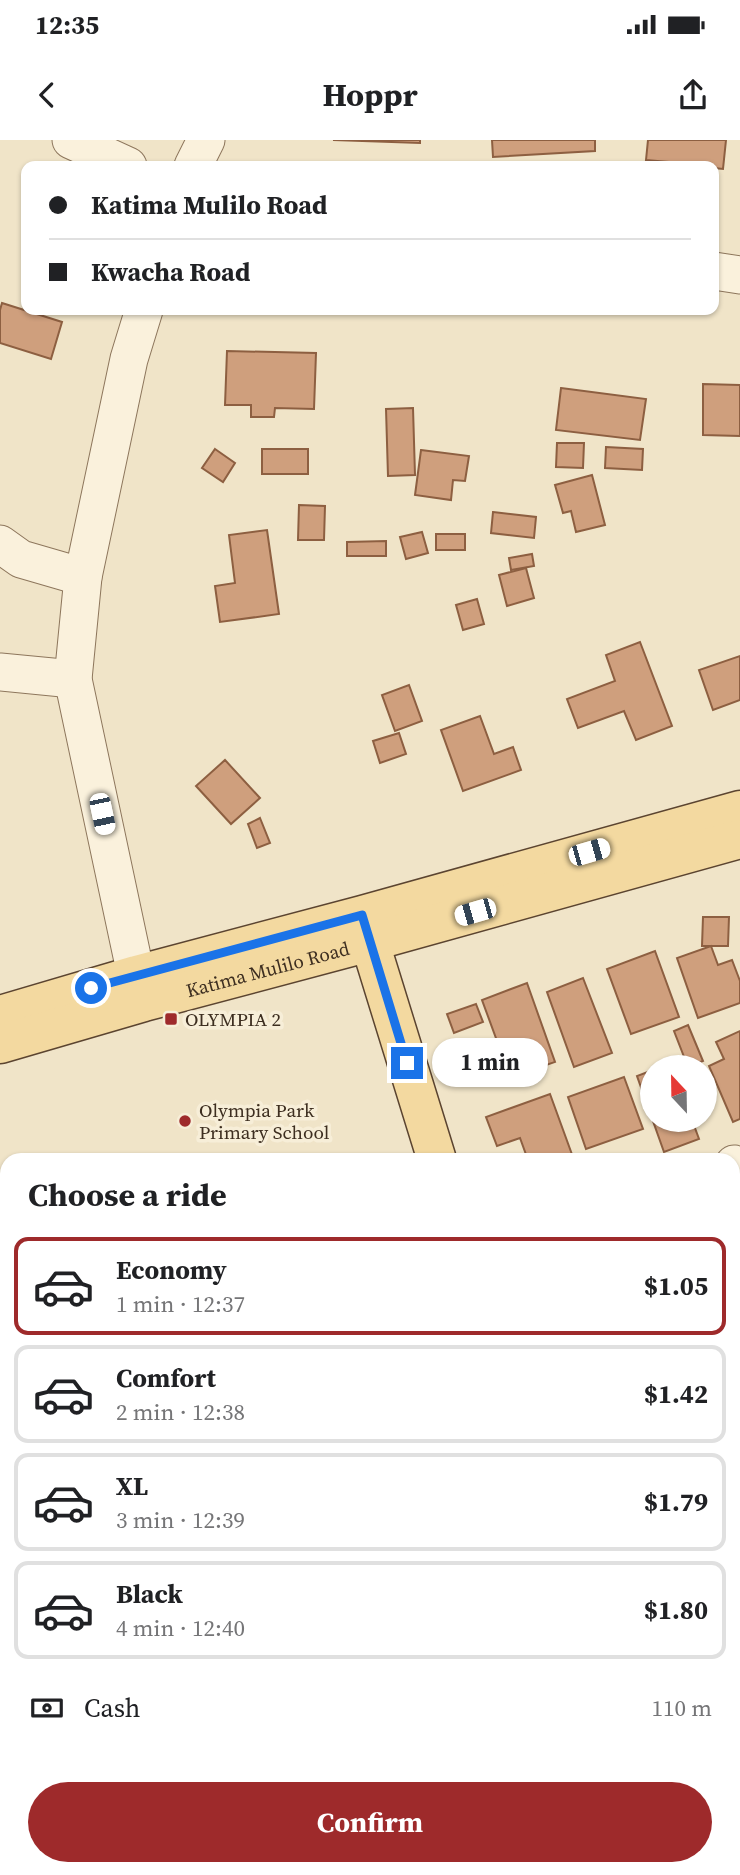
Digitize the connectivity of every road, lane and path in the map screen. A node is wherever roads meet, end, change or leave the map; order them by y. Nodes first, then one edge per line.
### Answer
1 (71, 140) edge
2 (206, 140) edge
3 (117, 161) edge
4 (196, 161) edge
5 (719, 272) edge
6 (740, 275) edge
7 (142, 315) edge
8 (0, 544) edge
9 (83, 577) junction
10 (0, 672) edge
11 (73, 680) junction
12 (740, 810) edge
13 (740, 839) edge
14 (366, 928) junction
15 (140, 988) junction
16 (0, 1015) edge
17 (0, 1044) edge
18 (435, 1153) edge

1 - 3 street
2 - 4 street
5 - 6 street
7 - 9 street
8 - 9 street
9 - 11 street
10 - 11 street
11 - 15 street
12 - 14 main road, Katima Mulilo Road
13 - 14 main road, Katima Mulilo Road
14 - 15 main road, Katima Mulilo Road
14 - 18 main road
15 - 16 main road, Katima Mulilo Road
15 - 17 main road, Katima Mulilo Road

